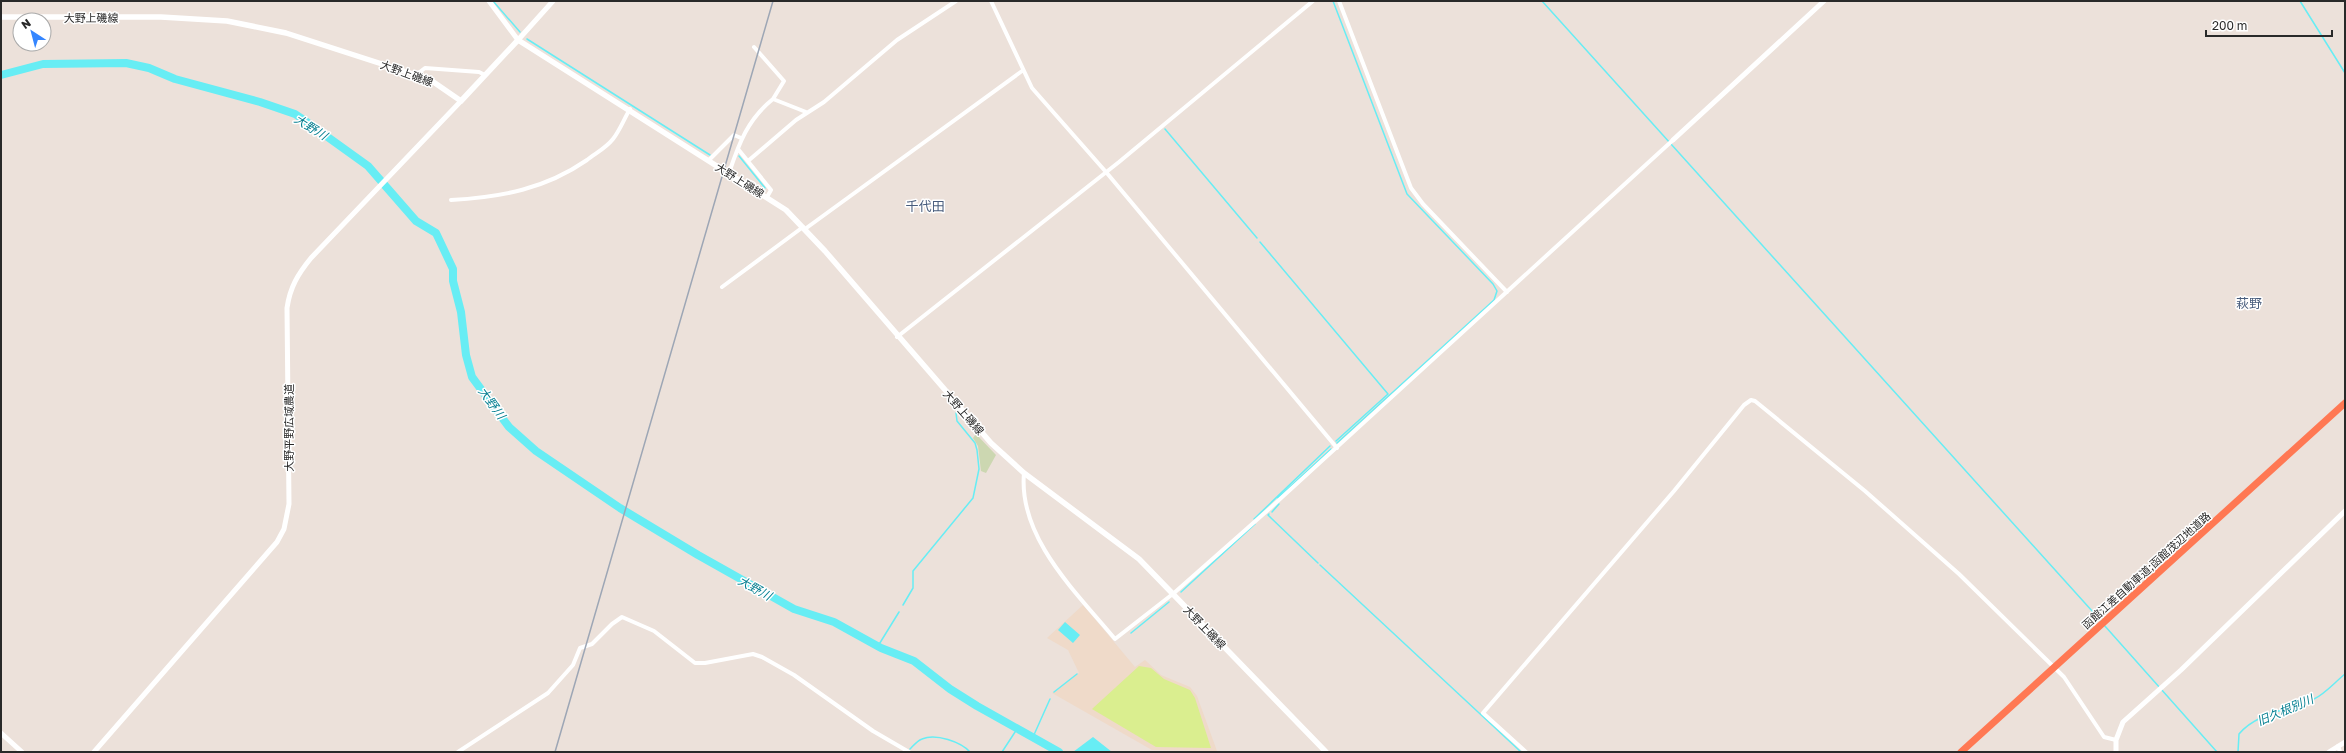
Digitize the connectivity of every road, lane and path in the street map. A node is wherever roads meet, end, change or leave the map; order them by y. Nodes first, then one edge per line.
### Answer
1 (489, 1) edge
2 (553, 1) edge
3 (956, 1) edge
4 (991, 1) edge
5 (1313, 1) edge
6 (1338, 1) edge
7 (1824, 1) edge
8 (1, 17) edge
9 (518, 40) junction
10 (754, 47) dead end
11 (1022, 71) junction
12 (416, 75) junction
13 (484, 75) junction
14 (772, 99) junction
15 (461, 101) junction
16 (630, 109) junction
17 (806, 112) junction
18 (741, 138) junction
19 (1673, 140) joint
20 (738, 149) junction
21 (709, 160) junction
22 (748, 161) junction
23 (1106, 172) junction
24 (729, 173) junction
25 (767, 197) junction
26 (451, 200) dead end
27 (804, 228) junction
28 (722, 287) dead end
29 (1507, 292) junction
30 (897, 337) junction
31 (2345, 403) edge
32 (1337, 448) junction
33 (1024, 473) junction
34 (2345, 511) edge
35 (1174, 594) junction
36 (1, 733) edge
37 (2116, 740) junction
38 (2345, 742) edge
39 (2338, 746) junction
40 (22, 752) edge
41 (94, 752) edge
42 (458, 752) edge
43 (909, 752) edge
44 (1326, 752) edge
45 (1526, 752) edge
46 (1961, 752) edge
47 (2116, 752) edge
48 (2329, 752) edge
49 (2340, 752) edge

1 - 9 street
2 - 9 street
3 - 17 street
4 - 11 street
5 - 23 street
6 - 29 street
7 - 19 street
8 - 12 main road, 大野上磯線
9 - 13 main road
9 - 16 main road, 大野上磯線
10 - 14 street
11 - 23 street
11 - 27 street
12 - 13 street
12 - 15 main road, 大野上磯線
13 - 15 main road
14 - 17 street
14 - 18 street
15 - 41 street, 大野平野広域農道
16 - 21 main road, 大野上磯線
16 - 26 street
17 - 22 street
18 - 20 street
18 - 21 street
19 - 29 street
20 - 22 street
20 - 24 street
21 - 24 main road, 大野上磯線
22 - 25 street
23 - 30 street
23 - 32 street
24 - 25 main road, 大野上磯線
25 - 27 main road, 大野上磯線
27 - 28 street
27 - 30 main road, 大野上磯線
29 - 32 street
30 - 33 main road, 大野上磯線
31 - 46 highway, 函館江差自動車道;函館茂辺地道路
32 - 35 street
33 - 35 main road, 大野上磯線
33 - 35 street
34 - 37 street
35 - 44 main road, 大野上磯線
36 - 40 street
37 - 45 street
37 - 47 street
38 - 39 street
39 - 48 street
39 - 49 street
42 - 43 street

